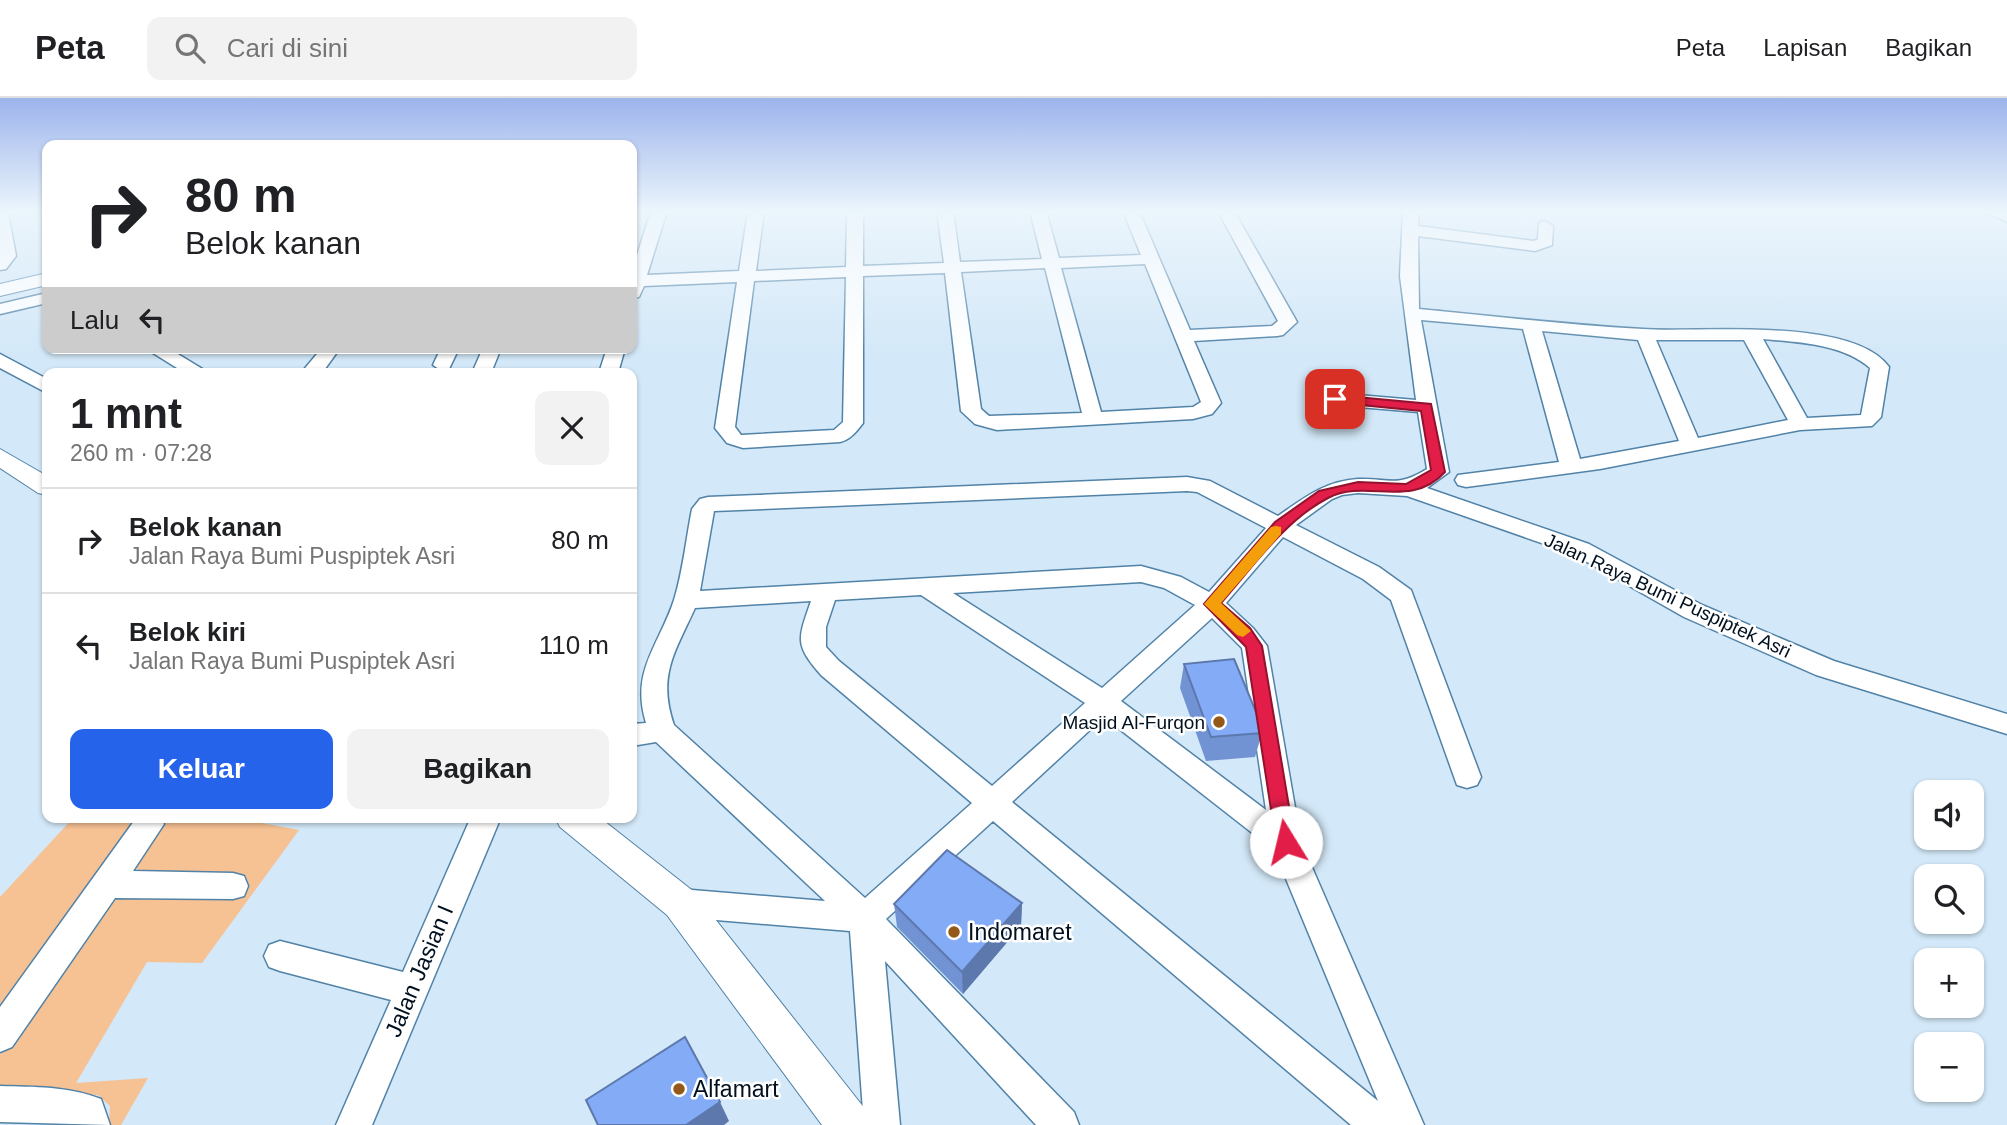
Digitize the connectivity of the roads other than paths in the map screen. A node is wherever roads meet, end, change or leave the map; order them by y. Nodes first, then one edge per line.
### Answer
1 (749, 259) edge
2 (855, 259) edge
3 (952, 259) edge
4 (1051, 259) edge
5 (1151, 259) joint
6 (1253, 259) edge
7 (1409, 259) edge
8 (1052, 263) junction
9 (953, 267) junction
10 (855, 271) junction
11 (747, 276) junction
12 (42, 280) edge
13 (637, 280) edge
14 (0, 290) edge
15 (42, 299) edge
16 (0, 309) edge
17 (1411, 314) junction
18 (1531, 324) junction
19 (1751, 334) junction
20 (1183, 335) junction
21 (1645, 335) junction
22 (165, 354) edge
23 (0, 360) edge
24 (191, 368) edge
25 (42, 384) edge
26 (1335, 399) dead end
27 (1427, 407) junction
28 (1093, 419) junction
29 (1800, 424) junction
30 (1691, 445) junction
31 (0, 457) edge
32 (1571, 466) junction
33 (1438, 472) junction
34 (1466, 480) junction
35 (42, 484) edge
36 (1409, 489) junction
37 (1500, 519) junction
38 (1281, 525) junction
39 (928, 587) junction
40 (825, 594) junction
41 (686, 600) junction
42 (1212, 604) junction
43 (1102, 701) junction
44 (2007, 724) edge
45 (662, 732) junction
46 (637, 734) edge
47 (1467, 777) dead end
48 (992, 801) junction
49 (483, 823) edge
50 (580, 823) edge
51 (149, 824) dead end
52 (1286, 842) junction
53 (106, 884) junction
54 (233, 886) dead end
55 (680, 903) junction
56 (864, 918) junction
57 (280, 956) dead end
58 (410, 989) junction
59 (0, 1035) edge
60 (0, 1104) edge
61 (92, 1125) edge
62 (354, 1125) edge
63 (849, 1125) edge
64 (882, 1125) edge
65 (1061, 1125) edge
66 (1379, 1125) edge
67 (1406, 1125) edge

1 - 11 street
2 - 10 street
3 - 9 street
4 - 8 street
5 - 8 street
5 - 20 street
6 - 20 street
7 - 17 street
8 - 9 street
8 - 28 street
9 - 10 street
9 - 28 street
10 - 11 street
10 - 11 street
11 - 13 street
12 - 14 street
15 - 16 street
17 - 18 street
17 - 27 street
18 - 21 street
18 - 32 street
19 - 21 street
19 - 29 street
19 - 29 street
20 - 28 street
21 - 30 street
22 - 24 street
23 - 25 street
26 - 27 street
27 - 33 street
29 - 30 street
30 - 32 street
31 - 35 street
32 - 34 street
33 - 34 street
33 - 36 street
34 - 37 street
36 - 37 street, Jalan Raya Bumi Puspiptek Asri
36 - 38 street, Jalan Raya Bumi Puspiptek Asri
37 - 44 street, Jalan Raya Bumi Puspiptek Asri
38 - 41 street
38 - 42 street, Jalan Raya Bumi Puspiptek Asri
38 - 47 street
39 - 40 street
39 - 42 street
39 - 43 street
40 - 41 street
40 - 48 street
41 - 45 street
42 - 43 street, Jalan Raya Bumi Puspiptek Asri
42 - 52 street
43 - 48 street, Jalan Raya Bumi Puspiptek Asri
43 - 52 street
45 - 46 street
45 - 56 street
48 - 56 street, Jalan Raya Bumi Puspiptek Asri
48 - 66 street
49 - 58 street, Jalan Jasian I
50 - 55 street
51 - 53 street
52 - 67 street
53 - 54 street
53 - 59 street
55 - 56 street
55 - 63 street
56 - 64 street
56 - 65 street
57 - 58 street
58 - 62 street, Jalan Jasian I
60 - 61 street

